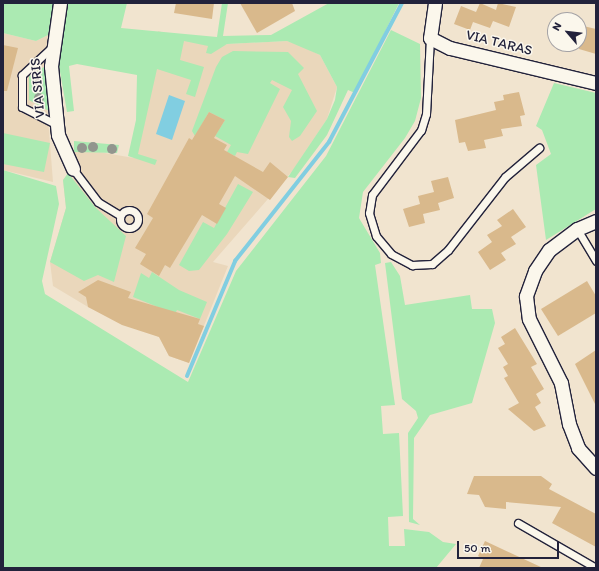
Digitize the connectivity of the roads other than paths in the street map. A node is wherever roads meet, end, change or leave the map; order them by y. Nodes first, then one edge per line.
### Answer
1 (60, 3) edge
2 (435, 3) edge
3 (430, 38) junction
4 (51, 48) junction
5 (596, 83) edge
6 (58, 126) junction
7 (539, 148) dead end
8 (73, 169) joint
9 (120, 215) dead end
10 (596, 221) edge
11 (577, 229) junction
12 (596, 261) edge
13 (596, 468) edge
14 (518, 523) dead end
15 (596, 568) edge

1 - 4 street, VIA SIRIS
2 - 3 street
3 - 5 street, VIA TARAS
3 - 7 lane
4 - 6 street, VIA SIRIS
4 - 6 lane
6 - 8 street, VIA SIRIS
8 - 9 lane
10 - 11 street
11 - 12 lane
11 - 13 street
14 - 15 lane

